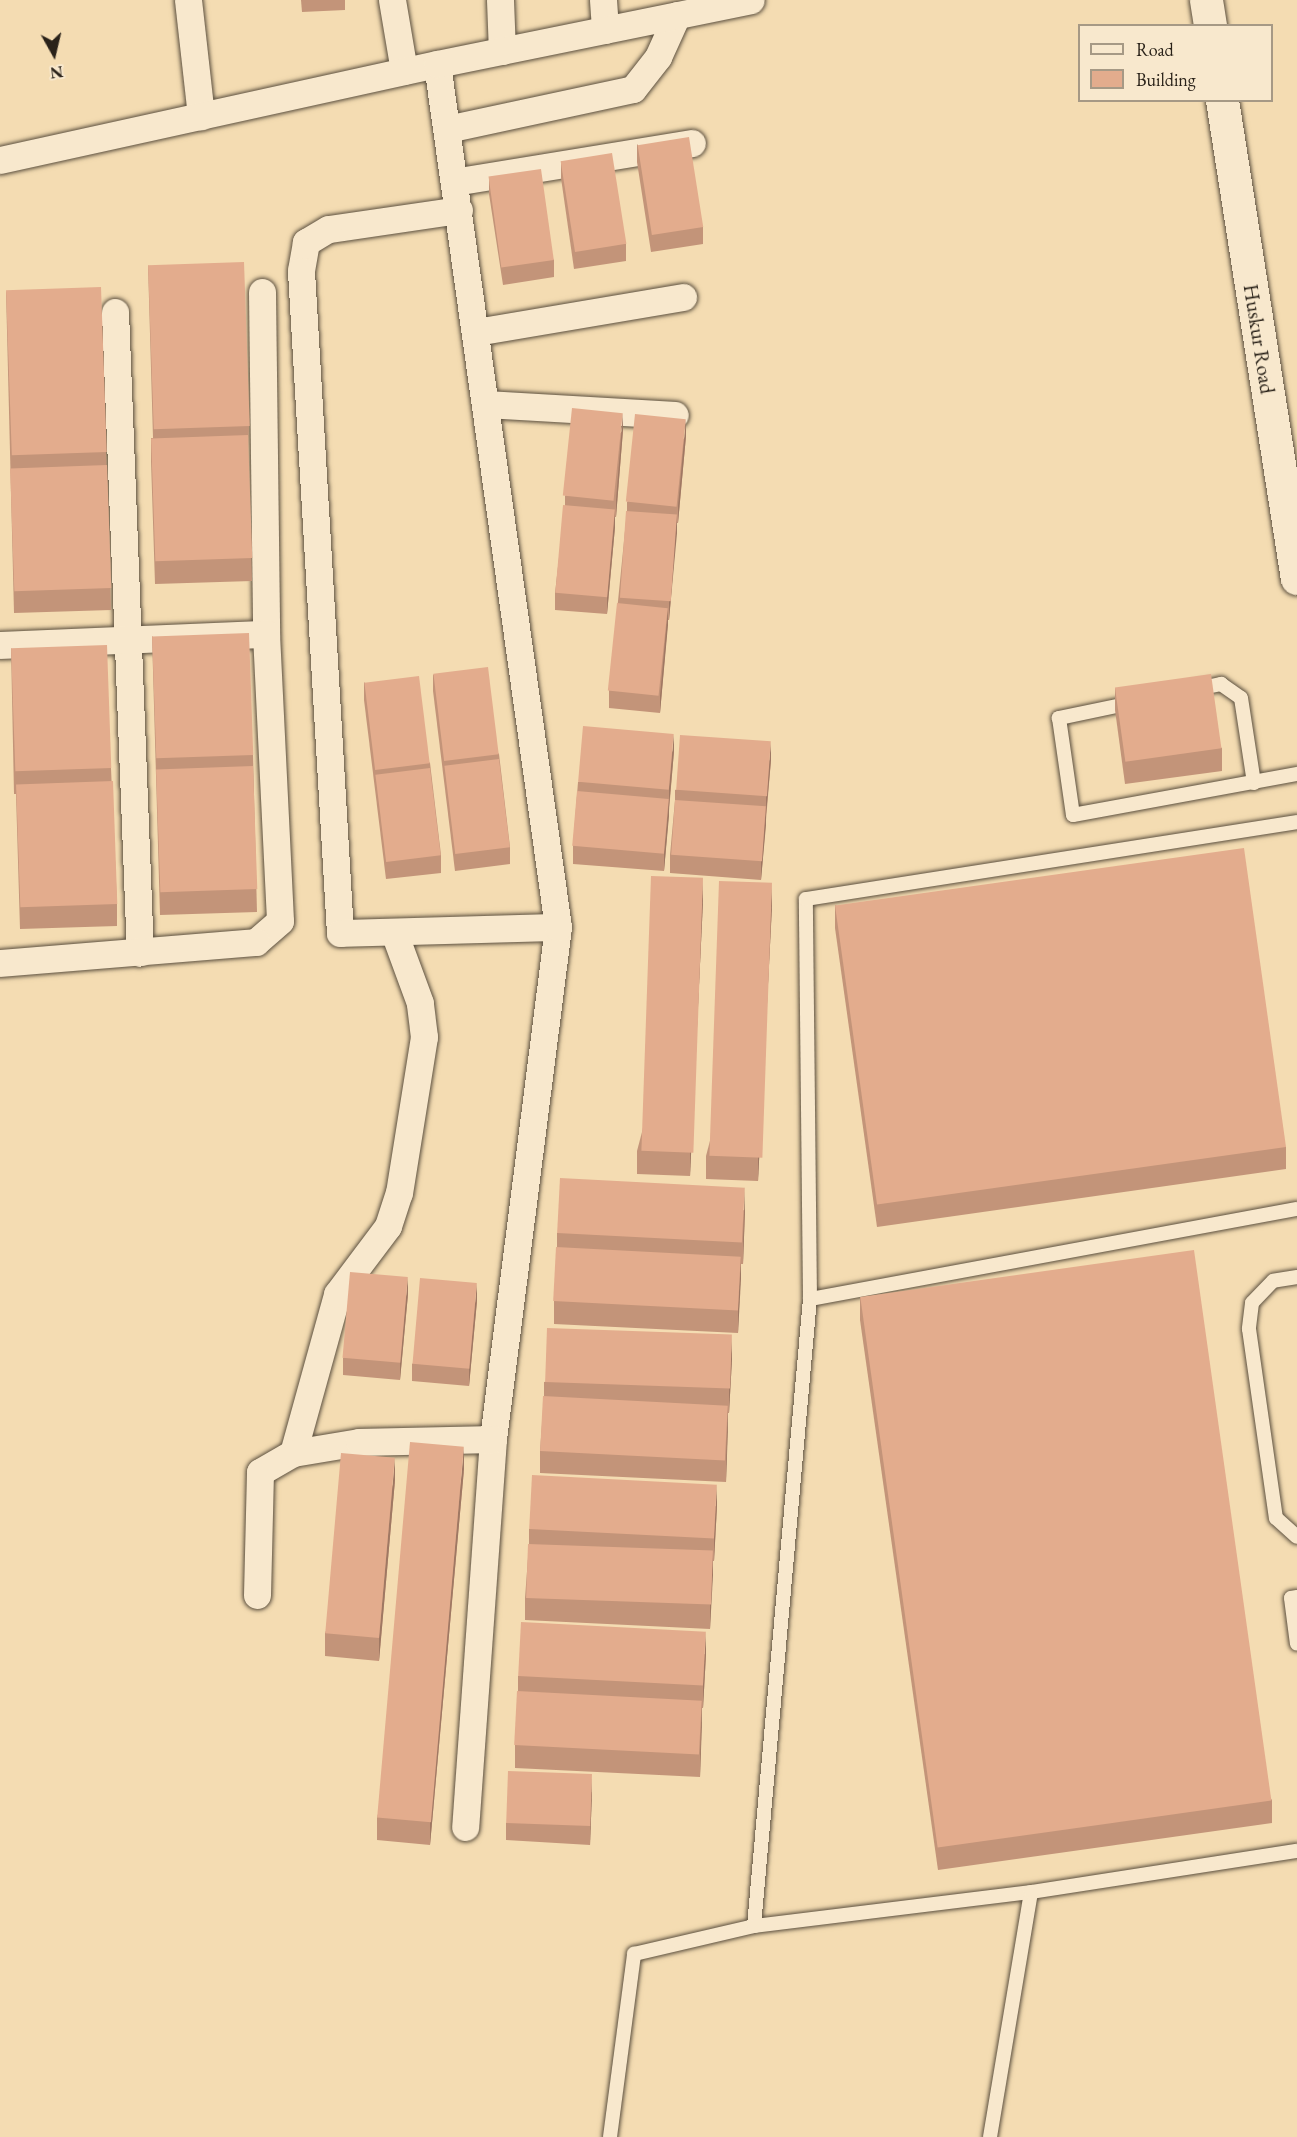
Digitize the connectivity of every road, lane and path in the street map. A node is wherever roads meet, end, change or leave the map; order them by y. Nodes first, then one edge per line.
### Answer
1 (188, 0) edge
2 (392, 0) edge
3 (500, 0) edge
4 (603, 0) edge
5 (751, 0) edge
6 (1206, 0) edge
7 (709, 4) edge
8 (676, 15) junction
9 (1210, 24) edge
10 (605, 30) junction
11 (502, 51) junction
12 (438, 64) junction
13 (404, 71) junction
14 (1222, 102) edge
15 (201, 116) junction
16 (447, 129) junction
17 (692, 143) edge
18 (0, 160) edge
19 (454, 182) junction
20 (459, 210) junction
21 (262, 292) dead end
22 (683, 297) dead end
23 (115, 312) dead end
24 (476, 332) junction
25 (486, 404) junction
26 (675, 416) edge
27 (1297, 578) edge
28 (266, 634) junction
29 (127, 641) junction
30 (0, 645) edge
31 (1186, 691) edge
32 (1151, 698) edge
33 (1297, 774) edge
34 (1254, 783) junction
35 (1297, 822) edge
36 (558, 927) junction
37 (395, 935) junction
38 (140, 953) junction
39 (0, 963) edge
40 (1297, 1209) edge
41 (1297, 1277) edge
42 (810, 1299) junction
43 (493, 1439) junction
44 (293, 1453) junction
45 (1297, 1537) edge
46 (257, 1595) dead end
47 (1297, 1597) edge
48 (1297, 1644) edge
49 (465, 1827) dead end
50 (1297, 1851) edge
51 (1031, 1892) junction
52 (754, 1926) junction
53 (610, 2137) edge
54 (990, 2137) edge

1 - 15 street
2 - 13 street
3 - 11 street
4 - 10 street
5 - 7 street
6 - 9 street
7 - 8 street
8 - 10 street
8 - 16 street
10 - 11 street
11 - 12 street
12 - 13 street
12 - 16 street
13 - 15 street
14 - 27 street, Huskur Road
15 - 18 street
16 - 19 street
17 - 19 street
19 - 20 street
20 - 24 street
20 - 37 street
21 - 28 street
22 - 24 street
23 - 29 street
24 - 25 street
25 - 26 street
25 - 36 street
28 - 29 street
28 - 38 street
29 - 30 street
29 - 38 street
31 - 34 lane
32 - 34 lane
33 - 34 lane
35 - 42 lane
36 - 37 street
36 - 43 street
37 - 44 street
38 - 39 street
40 - 42 lane
41 - 45 lane
42 - 52 lane
43 - 44 street
43 - 49 street
44 - 46 street
47 - 48 lane
50 - 51 lane
51 - 52 lane
51 - 54 lane
52 - 53 lane

